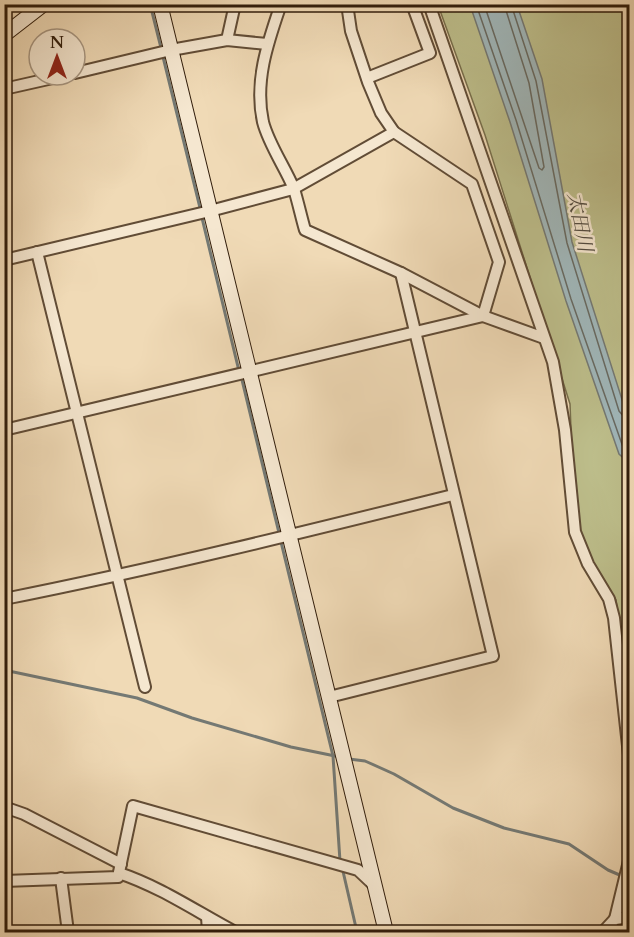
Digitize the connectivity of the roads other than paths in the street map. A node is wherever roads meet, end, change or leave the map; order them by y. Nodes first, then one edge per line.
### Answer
1 (45, 4) edge
2 (160, 4) edge
3 (235, 4) edge
4 (281, 4) edge
5 (347, 4) edge
6 (412, 4) edge
7 (429, 4) edge
8 (4, 35) edge
9 (227, 40) junction
10 (267, 44) junction
11 (171, 50) junction
12 (87, 70) edge
13 (367, 78) junction
14 (27, 84) edge
15 (4, 89) edge
16 (394, 132) junction
17 (293, 189) junction
18 (210, 211) junction
19 (37, 252) junction
20 (4, 260) edge
21 (401, 273) junction
22 (483, 316) junction
23 (415, 333) junction
24 (544, 338) junction
25 (249, 372) junction
26 (77, 414) junction
27 (4, 430) edge
28 (453, 495) junction
29 (289, 536) junction
30 (116, 574) junction
31 (4, 599) edge
32 (145, 687) dead end
33 (329, 697) junction
34 (630, 764) edge
35 (4, 807) edge
36 (630, 857) edge
37 (120, 869) junction
38 (62, 878) junction
39 (4, 881) edge
40 (375, 887) junction
41 (207, 917) junction
42 (630, 917) edge
43 (615, 919) junction
44 (68, 933) edge
45 (208, 933) edge
46 (235, 933) edge
47 (386, 933) edge
48 (603, 933) edge

1 - 8 street
2 - 11 street
3 - 9 street
4 - 10 street
5 - 13 street
6 - 13 street
7 - 24 street
9 - 10 street
9 - 11 street
10 - 17 street
11 - 12 street
11 - 18 street
13 - 16 street
14 - 15 street
16 - 17 street
16 - 22 street
17 - 18 street
17 - 21 street
18 - 19 street
18 - 25 street
19 - 20 street
19 - 26 street
21 - 22 street
21 - 23 street
22 - 23 street
22 - 24 street
23 - 25 street
23 - 28 street
24 - 34 street
25 - 26 street
25 - 29 street
26 - 27 street
26 - 30 street
28 - 29 street
28 - 33 street
29 - 30 street
29 - 33 street
30 - 31 street
30 - 32 street
33 - 40 street
35 - 37 street
36 - 43 street
37 - 38 street
37 - 40 street
37 - 41 street
38 - 39 street
38 - 44 street
40 - 47 street
41 - 45 street
41 - 46 street
42 - 43 street
43 - 48 street

